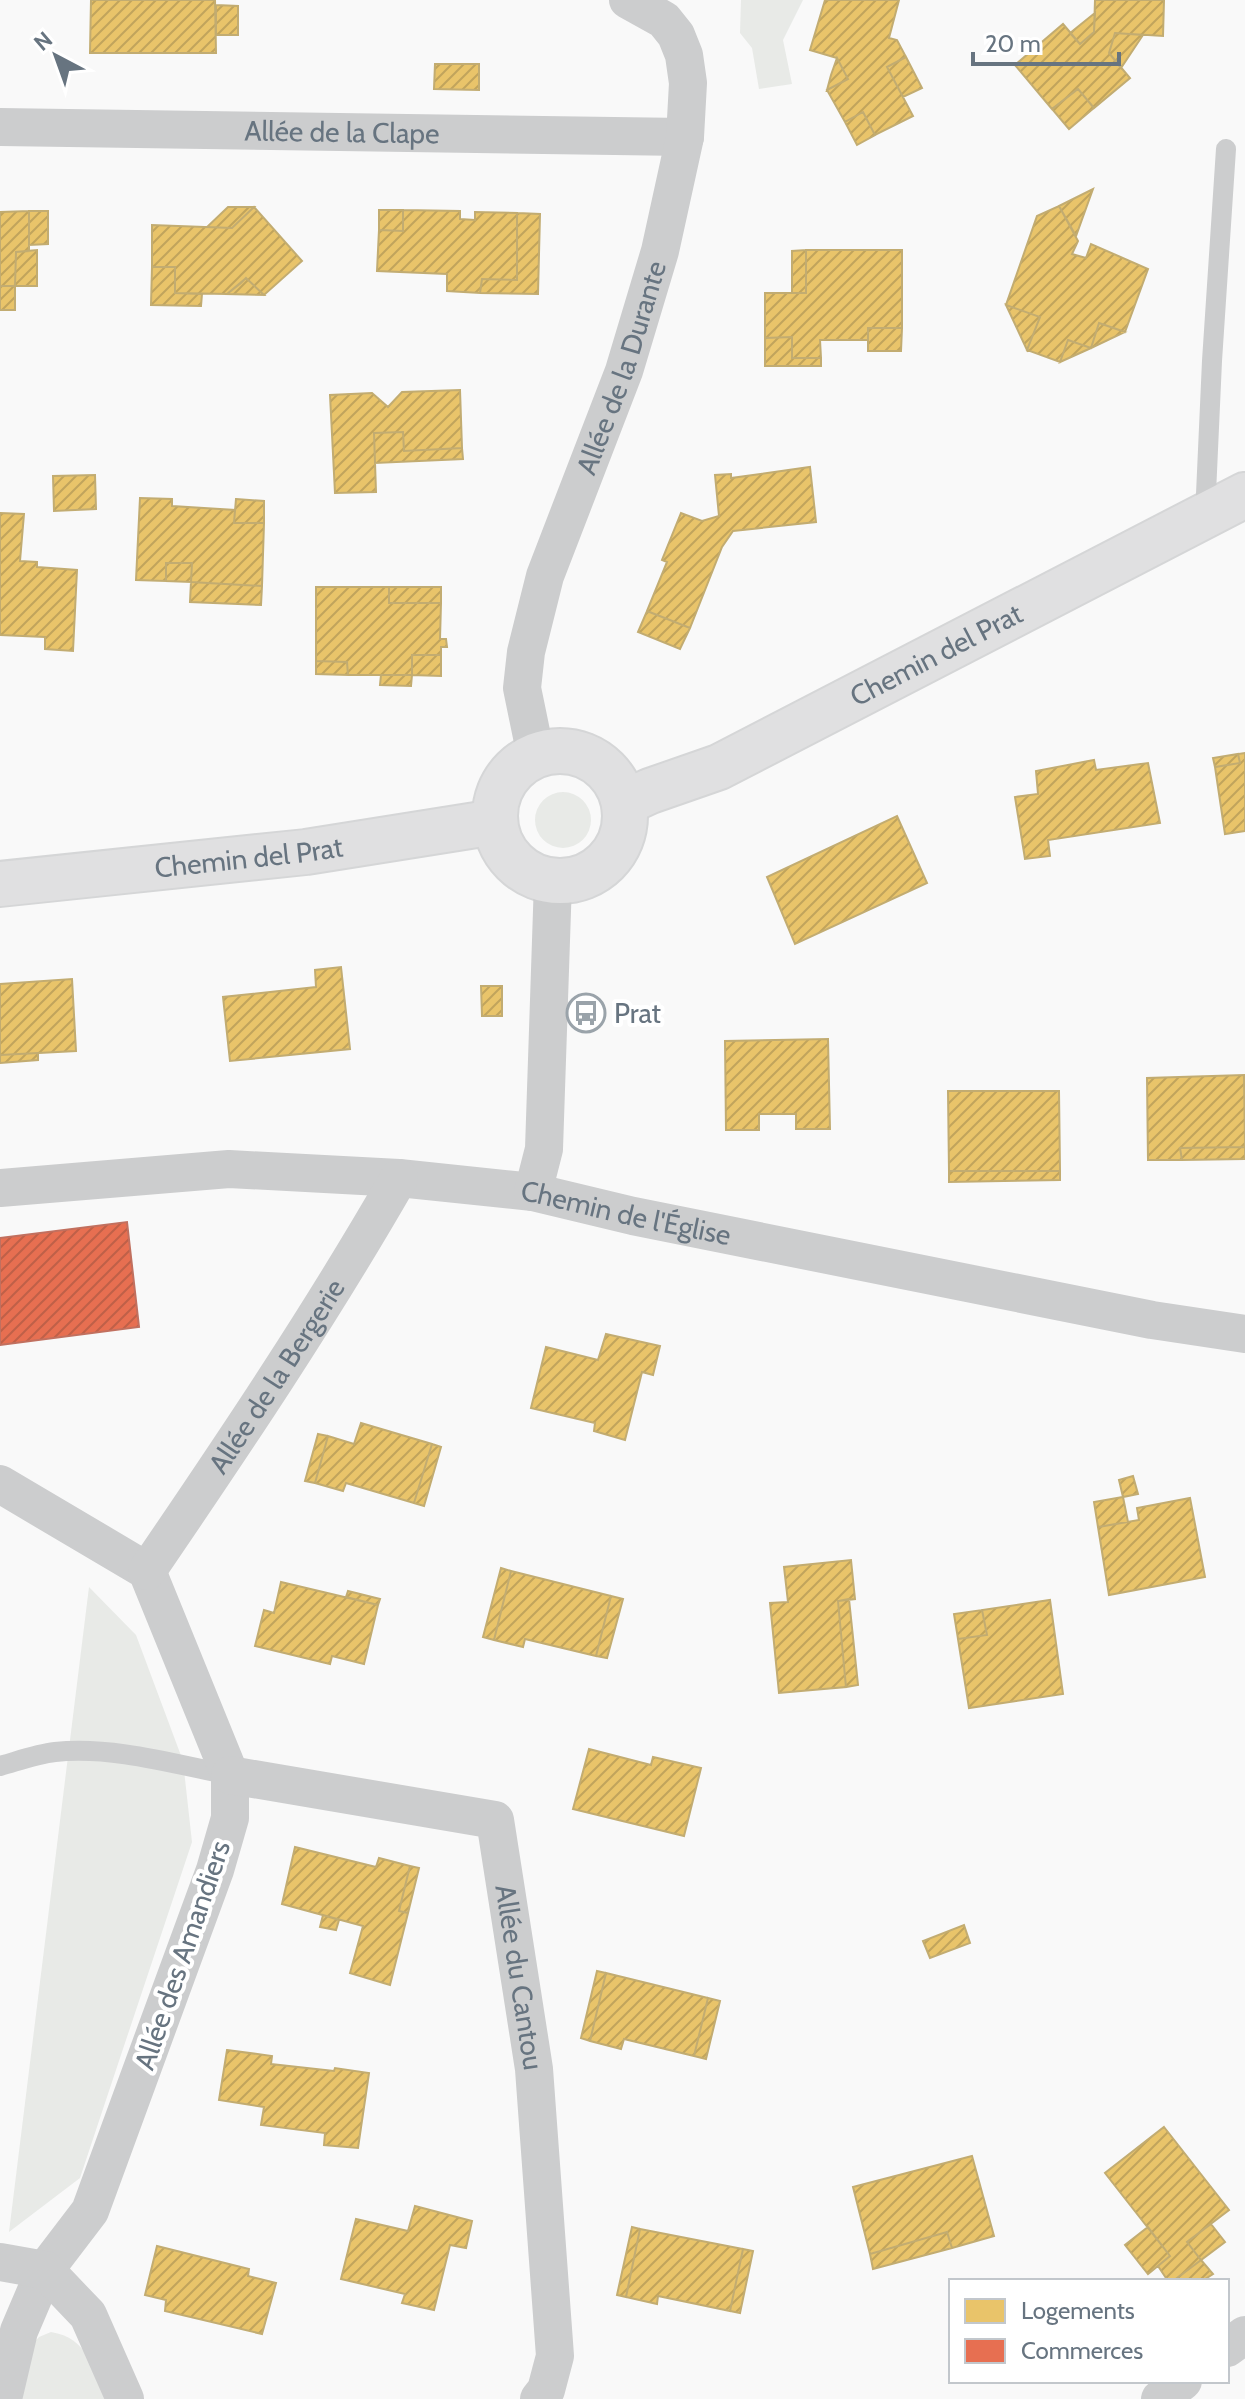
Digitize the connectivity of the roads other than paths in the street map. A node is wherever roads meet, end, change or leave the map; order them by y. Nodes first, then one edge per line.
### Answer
1 (628, 0) edge
2 (0, 127) edge
3 (685, 137) junction
4 (1226, 149) dead end
5 (1245, 495) edge
6 (1205, 516) junction
7 (536, 756) junction
8 (624, 803) junction
9 (495, 822) junction
10 (553, 881) junction
11 (0, 884) edge
12 (399, 1178) junction
13 (0, 1188) edge
14 (533, 1192) junction
15 (1245, 1334) edge
16 (0, 1484) edge
17 (147, 1571) junction
18 (0, 1766) edge
19 (230, 1775) junction
20 (0, 2262) edge
21 (45, 2270) junction
22 (1180, 2383) edge
23 (3, 2399) edge
24 (125, 2399) edge
25 (539, 2399) edge
26 (1160, 2399) edge

1 - 3 street, Allée de la Durante
2 - 3 street, Allée de la Clape
3 - 7 street, Allée de la Durante
4 - 6 lane
5 - 6 street, Chemin del Prat
6 - 8 street, Chemin del Prat
7 - 8 street
7 - 9 street
8 - 10 street
9 - 10 street
9 - 11 street, Chemin del Prat
10 - 14 street
12 - 13 street, Chemin de l'Église
12 - 14 street, Chemin de l'Église
12 - 17 street, Allée de la Bergerie
14 - 15 street, Chemin de l'Église
16 - 17 street
17 - 19 street, Allée des Amandiers
18 - 19 lane
19 - 21 street, Allée des Amandiers
19 - 25 street, Allée du Cantou
20 - 21 street
21 - 23 street, Allée des Amandiers
21 - 24 street
22 - 26 street

